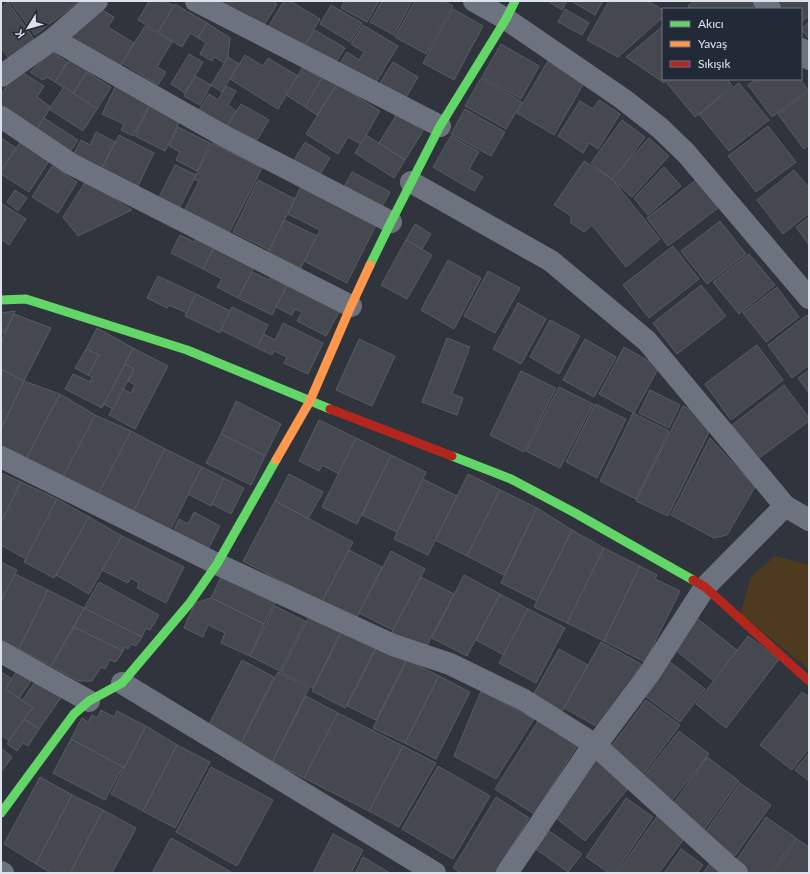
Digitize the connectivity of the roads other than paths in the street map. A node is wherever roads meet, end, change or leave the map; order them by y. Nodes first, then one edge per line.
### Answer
1 (97, 1) edge
2 (196, 1) edge
3 (474, 1) edge
4 (510, 10) edge
5 (53, 39) junction
6 (802, 50) edge
7 (809, 59) edge
8 (1, 76) edge
9 (1, 117) edge
10 (440, 126) junction
11 (411, 182) junction
12 (391, 222) junction
13 (809, 298) edge
14 (1, 300) edge
15 (351, 306) junction
16 (310, 401) junction
17 (1, 457) edge
18 (785, 506) junction
19 (809, 520) edge
20 (217, 564) junction
21 (705, 587) junction
22 (1, 652) edge
23 (809, 681) edge
24 (122, 683) junction
25 (89, 701) junction
26 (594, 744) junction
27 (1, 812) edge
28 (435, 873) edge
29 (507, 873) edge
30 (737, 873) edge

1 - 5 street
2 - 10 street
3 - 4 street
4 - 10 street
4 - 13 street
5 - 8 street
5 - 12 street
6 - 7 street
9 - 15 street
10 - 11 street
11 - 12 street
11 - 18 street
12 - 15 street
14 - 16 street
15 - 16 street
16 - 20 street
16 - 21 street
17 - 20 street
18 - 19 street
18 - 21 street
20 - 24 street
20 - 26 street
21 - 23 street
21 - 26 street
22 - 25 street
24 - 25 street
24 - 28 street
25 - 27 street
26 - 29 street
26 - 30 street

